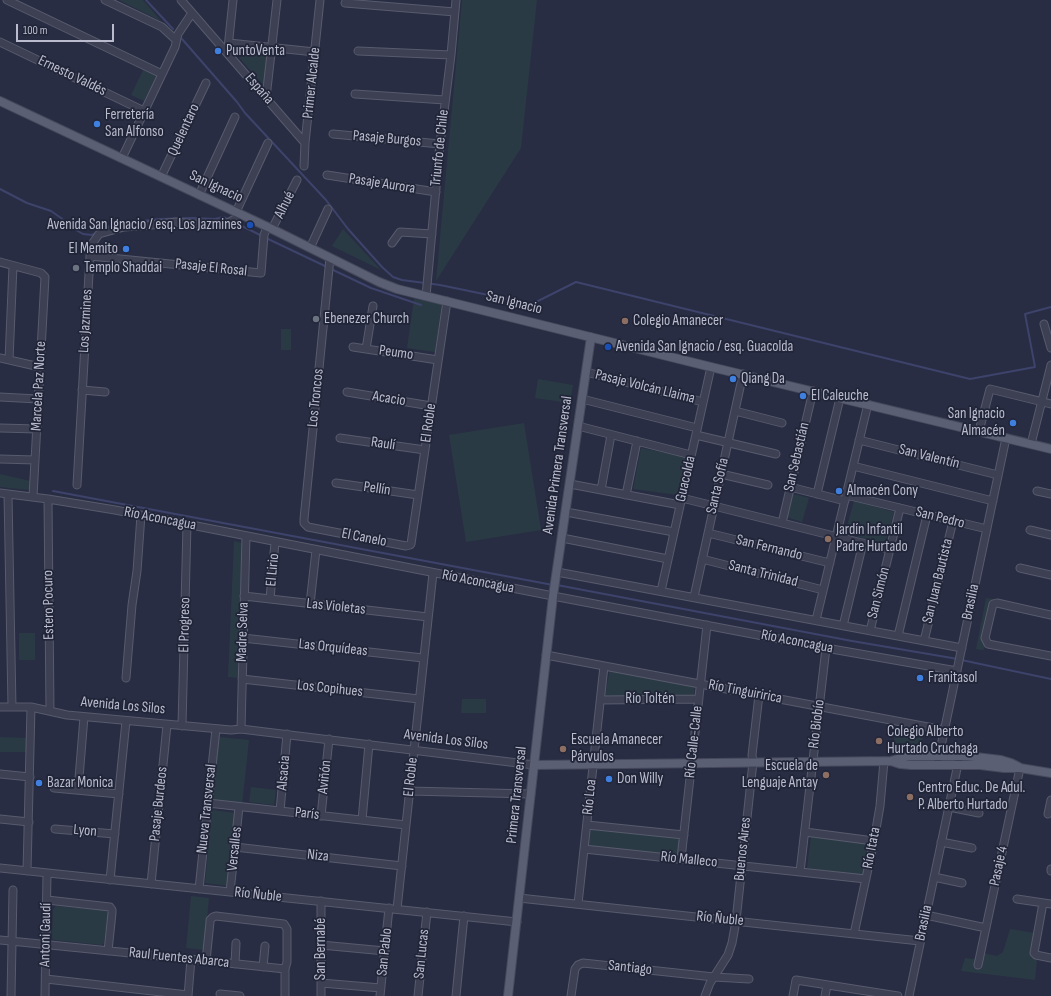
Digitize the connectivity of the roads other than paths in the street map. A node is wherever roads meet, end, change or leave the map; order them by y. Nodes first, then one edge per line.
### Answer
1 (7, 0) edge
2 (105, 0) edge
3 (181, 0) edge
4 (190, 0) edge
5 (233, 0) edge
6 (277, 0) edge
7 (320, 0) edge
8 (456, 0) edge
9 (345, 3) dead end
10 (191, 11) junction
11 (455, 12) junction
12 (176, 40) junction
13 (0, 42) edge
14 (229, 43) junction
15 (272, 48) junction
16 (358, 51) dead end
17 (315, 52) junction
18 (228, 54) junction
19 (451, 55) junction
20 (162, 74) junction
21 (206, 83) dead end
22 (355, 94) dead end
23 (266, 98) junction
24 (445, 100) junction
25 (0, 101) edge
26 (144, 111) junction
27 (236, 117) dead end
28 (333, 134) dead end
29 (268, 143) dead end
30 (305, 143) junction
31 (440, 144) junction
32 (122, 158) junction
33 (304, 166) dead end
34 (327, 175) dead end
35 (161, 177) junction
36 (297, 180) dead end
37 (436, 192) junction
38 (199, 195) junction
39 (328, 209) dead end
40 (238, 215) junction
41 (267, 233) junction
42 (432, 234) junction
43 (392, 243) dead end
44 (310, 248) junction
45 (90, 256) junction
46 (330, 261) junction
47 (0, 262) edge
48 (13, 266) junction
49 (426, 296) junction
50 (447, 301) junction
51 (373, 306) dead end
52 (1044, 324) dead end
53 (591, 337) junction
54 (353, 347) dead end
55 (1051, 348) edge
56 (366, 349) junction
57 (0, 358) edge
58 (9, 360) junction
59 (438, 360) junction
60 (1051, 365) edge
61 (40, 367) junction
62 (711, 367) junction
63 (586, 372) junction
64 (743, 374) junction
65 (82, 390) junction
66 (813, 391) junction
67 (105, 392) dead end
68 (347, 392) dead end
69 (0, 397) edge
70 (840, 398) junction
71 (38, 399) junction
72 (582, 399) junction
73 (703, 402) junction
74 (1042, 402) junction
75 (868, 404) junction
76 (1051, 404) edge
77 (431, 406) junction
78 (735, 411) junction
79 (782, 423) dead end
80 (578, 426) junction
81 (0, 428) edge
82 (37, 429) junction
83 (697, 431) junction
84 (979, 432) junction
85 (611, 435) junction
86 (340, 438) dead end
87 (1006, 438) junction
88 (859, 440) junction
89 (637, 441) junction
90 (728, 443) junction
91 (1031, 444) junction
92 (425, 450) junction
93 (1051, 450) edge
94 (776, 454) dead end
95 (691, 455) junction
96 (0, 458) edge
97 (35, 460) junction
98 (853, 466) junction
99 (721, 474) junction
100 (998, 475) junction
101 (336, 483) dead end
102 (570, 484) junction
103 (77, 485) dead end
104 (768, 485) dead end
105 (790, 487) junction
106 (601, 490) junction
107 (1037, 491) dead end
108 (0, 493) edge
109 (8, 494) junction
110 (817, 494) junction
111 (1051, 494) edge
112 (418, 495) junction
113 (626, 495) junction
114 (34, 497) junction
115 (845, 498) junction
116 (48, 499) junction
117 (993, 501) junction
118 (681, 502) junction
119 (714, 506) junction
120 (900, 508) junction
121 (566, 512) junction
122 (142, 515) junction
123 (927, 515) junction
124 (953, 521) junction
125 (782, 523) junction
126 (187, 524) junction
127 (318, 529) joint
128 (987, 529) junction
129 (1030, 530) dead end
130 (674, 532) junction
131 (708, 533) junction
132 (1051, 535) edge
133 (246, 536) junction
134 (836, 537) junction
135 (562, 538) junction
136 (275, 542) junction
137 (863, 543) junction
138 (410, 545) joint
139 (316, 550) junction
140 (890, 550) junction
141 (668, 559) junction
142 (702, 559) junction
143 (830, 562) junction
144 (1020, 568) dead end
145 (557, 572) junction
146 (432, 573) junction
147 (1051, 575) edge
148 (554, 589) junction
149 (823, 590) junction
150 (661, 591) junction
151 (244, 596) junction
152 (694, 597) junction
153 (270, 599) junction
154 (310, 604) junction
155 (1051, 615) edge
156 (428, 617) junction
157 (816, 620) junction
158 (707, 625) junction
159 (843, 626) junction
160 (870, 631) junction
161 (898, 636) junction
162 (243, 638) junction
163 (924, 641) junction
164 (826, 648) junction
165 (961, 652) junction
166 (546, 655) junction
167 (1051, 656) edge
168 (423, 658) junction
169 (604, 666) junction
170 (957, 669) junction
171 (126, 678) dead end
172 (242, 679) junction
173 (700, 684) junction
174 (759, 695) junction
175 (419, 699) junction
176 (699, 699) junction
177 (601, 700) junction
178 (819, 706) junction
179 (0, 707) edge
180 (12, 707) junction
181 (31, 707) junction
182 (50, 711) junction
183 (84, 717) junction
184 (126, 721) junction
185 (167, 725) junction
186 (182, 726) junction
187 (216, 729) junction
188 (240, 729) junction
189 (944, 730) junction
190 (287, 734) junction
191 (329, 739) junction
192 (369, 744) junction
193 (414, 750) junction
194 (939, 756) junction
195 (960, 756) junction
196 (887, 761) junction
197 (753, 762) junction
198 (813, 762) junction
199 (692, 763) junction
200 (594, 764) junction
201 (534, 765) junction
202 (937, 765) junction
203 (958, 765) junction
204 (1020, 768) junction
205 (1051, 773) edge
206 (0, 774) edge
207 (30, 777) junction
208 (54, 788) dead end
209 (78, 790) junction
210 (409, 791) junction
211 (119, 794) junction
212 (531, 794) junction
213 (1051, 800) edge
214 (208, 803) junction
215 (949, 806) junction
216 (239, 807) junction
217 (280, 811) junction
218 (979, 813) dead end
219 (1048, 814) dead end
220 (321, 816) junction
221 (0, 819) edge
222 (362, 820) junction
223 (29, 822) junction
224 (406, 825) junction
225 (587, 825) junction
226 (54, 828) dead end
227 (805, 832) junction
228 (115, 834) junction
229 (684, 835) junction
230 (874, 841) junction
231 (941, 842) junction
232 (235, 847) junction
233 (972, 848) dead end
234 (584, 849) junction
235 (681, 859) junction
236 (742, 865) junction
237 (402, 866) junction
238 (0, 868) edge
239 (28, 871) junction
240 (800, 872) junction
241 (47, 873) junction
242 (934, 877) junction
243 (866, 879) junction
244 (110, 880) junction
245 (962, 883) dead end
246 (151, 884) junction
247 (199, 889) junction
248 (13, 890) dead end
249 (230, 892) junction
250 (519, 898) junction
251 (1017, 899) dead end
252 (47, 900) junction
253 (321, 901) junction
254 (1043, 903) junction
255 (578, 904) junction
256 (1051, 904) edge
257 (393, 909) junction
258 (427, 912) junction
259 (926, 914) junction
260 (464, 916) junction
261 (736, 921) junction
262 (517, 922) junction
263 (986, 928) junction
264 (854, 934) junction
265 (0, 940) edge
266 (920, 941) junction
267 (12, 942) junction
268 (236, 943) dead end
269 (321, 945) junction
270 (46, 946) junction
271 (265, 946) dead end
272 (108, 951) junction
273 (385, 951) junction
274 (1051, 958) edge
275 (192, 959) junction
276 (206, 960) junction
277 (235, 964) junction
278 (978, 965) dead end
279 (263, 967) junction
280 (285, 969) junction
281 (714, 977) junction
282 (46, 979) junction
283 (749, 979) dead end
284 (321, 983) junction
285 (827, 985) junction
286 (381, 988) junction
287 (220, 994) dead end
288 (188, 995) edge
289 (11, 996) edge
290 (45, 996) edge
291 (240, 996) edge
292 (285, 996) edge
293 (321, 996) edge
294 (380, 996) edge
295 (418, 996) edge
296 (456, 996) edge
297 (508, 996) edge
298 (571, 996) edge
299 (705, 996) edge
300 (793, 996) edge
301 (825, 996) edge
302 (898, 996) edge
303 (908, 996) edge

1 - 20 street
2 - 12 street
3 - 10 street, España
4 - 10 street
5 - 14 street
6 - 15 street
7 - 17 street, Primer Alcalde
8 - 11 street, Triunfo de Chile
9 - 11 street
10 - 12 street
10 - 18 street, España
11 - 19 street, Triunfo de Chile
12 - 20 street
13 - 26 street, Ernesto Valdés
14 - 15 street
14 - 18 street
15 - 17 street
15 - 23 street
16 - 19 street
17 - 30 street, Primer Alcalde
18 - 23 street, España
19 - 24 street, Triunfo de Chile
20 - 26 street
21 - 35 street, Quelentaro
22 - 24 street
23 - 30 street, España
24 - 31 street, Triunfo de Chile
25 - 32 main road, San Ignacio
26 - 32 street
27 - 38 street
28 - 31 street, Pasaje Burgos
29 - 40 street
30 - 33 street, Primer Alcalde
31 - 37 street, Triunfo de Chile
32 - 35 main road, San Ignacio
34 - 37 street, Pasaje Aurora
35 - 38 main road, San Ignacio
36 - 41 street, Alhué
37 - 42 street, Triunfo de Chile
38 - 40 main road, San Ignacio
39 - 44 street
40 - 41 main road, San Ignacio
40 - 45 street, Los Jazmines
41 - 44 main road, San Ignacio
41 - 45 street, Pasaje El Rosal
42 - 43 street
42 - 49 street, Triunfo de Chile
44 - 46 main road, San Ignacio
45 - 65 street, Los Jazmines
46 - 49 main road, San Ignacio
46 - 127 street, Los Troncos
47 - 48 street
48 - 58 street
48 - 61 street, Marcela Paz Norte
49 - 50 main road, San Ignacio
50 - 53 main road, San Ignacio
50 - 59 street, El Roble
51 - 56 street
52 - 55 street
53 - 62 main road, San Ignacio
53 - 63 main road, Avenida Primera Transversal
54 - 56 street, Peumo
56 - 59 street, Peumo
57 - 58 street
58 - 61 street
59 - 77 street, El Roble
60 - 74 street
61 - 71 street, Marcela Paz Norte
62 - 64 main road, San Ignacio
62 - 73 street, Guacolda
63 - 72 main road, Avenida Primera Transversal
63 - 73 street, Pasaje Volcán Llaima
64 - 66 main road, San Ignacio
64 - 78 street, Santa Sofía
65 - 67 street
65 - 103 street, Los Jazmines
66 - 70 main road, San Ignacio
66 - 105 street, San Sebastián
68 - 77 street, Acacio
69 - 71 street
70 - 75 main road, San Ignacio
70 - 110 street
71 - 82 street, Marcela Paz Norte
72 - 80 main road, Avenida Primera Transversal
72 - 83 street
73 - 83 street, Guacolda
74 - 76 street
74 - 84 street
74 - 91 street
75 - 84 main road, San Ignacio
75 - 88 street
77 - 92 street, El Roble
78 - 79 street
78 - 90 street, Santa Sofía
80 - 85 street
80 - 102 main road, Avenida Primera Transversal
81 - 82 street
82 - 97 street, Marcela Paz Norte
83 - 90 street
83 - 95 street, Guacolda
84 - 87 main road, San Ignacio
85 - 89 street
85 - 106 street
86 - 92 street, Raulí
87 - 91 main road, San Ignacio
87 - 100 street, Brasilia
88 - 98 street
88 - 100 street, San Valentín
89 - 95 street
89 - 113 street
90 - 94 street
90 - 99 street, Santa Sofía
91 - 93 main road, San Ignacio
92 - 112 street, El Roble
95 - 118 street, Guacolda
96 - 97 street
97 - 114 street, Marcela Paz Norte
98 - 115 street
98 - 117 street
99 - 104 street
99 - 119 street, Santa Sofía
100 - 117 street, Brasilia
101 - 112 street, Pellín
102 - 106 street
102 - 121 main road, Avenida Primera Transversal
105 - 110 street, San Pedro
105 - 125 street, San Sebastián
106 - 113 street
107 - 111 street
108 - 109 street, Río Aconcagua
109 - 114 street, Río Aconcagua
109 - 180 street
110 - 115 street, San Pedro
112 - 138 street, El Roble
113 - 118 street
114 - 116 street, Río Aconcagua
115 - 120 street, San Pedro
115 - 134 street
116 - 122 street, Río Aconcagua
116 - 182 street, Estero Pocuro
117 - 128 street, Brasilia
118 - 119 street
118 - 130 street, Guacolda
119 - 125 street
119 - 131 street, Santa Sofía
120 - 123 street, San Pedro
120 - 140 street, San Simón
121 - 130 street
121 - 135 main road, Avenida Primera Transversal
122 - 126 street, Río Aconcagua
122 - 171 street
123 - 124 street, San Pedro
123 - 161 street
124 - 128 street, San Pedro
124 - 163 street, San Juan Bautista
125 - 134 street
126 - 133 street, Río Aconcagua
126 - 186 street, El Progreso
127 - 138 street, El Canelo
128 - 165 street, Brasilia
129 - 132 street
130 - 141 street, Guacolda
131 - 142 street, Santa Sofía
131 - 143 street, San Fernando
133 - 136 street, Río Aconcagua
133 - 151 street, Madre Selva
134 - 137 street
134 - 143 street
135 - 141 street
135 - 145 main road, Avenida Primera Transversal
136 - 139 street, Río Aconcagua
136 - 153 street, El Lirio
137 - 140 street
137 - 159 street
139 - 146 street, Río Aconcagua
139 - 154 street
140 - 160 street, San Simón
141 - 150 street, Guacolda
142 - 149 street, Santa Trinidad
142 - 152 street, Santa Sofía
143 - 149 street
144 - 147 street
145 - 148 main road, Avenida Primera Transversal
145 - 150 street, Río Aconcagua
146 - 148 street, Río Aconcagua
146 - 156 street, El Roble
148 - 158 street, Río Aconcagua
148 - 166 main road, Primera Transversal
149 - 157 street
150 - 152 street, Río Aconcagua
151 - 153 street, Las Violetas
151 - 162 street, Madre Selva
152 - 157 street, Río Aconcagua
153 - 154 street, Las Violetas
154 - 156 street, Las Violetas
155 - 167 street
156 - 168 street, El Roble
157 - 159 street, Río Aconcagua
158 - 164 street, Río Aconcagua
158 - 173 street, Río Calle-Calle
159 - 160 street, Río Aconcagua
160 - 161 street, Río Aconcagua
161 - 163 street, Río Aconcagua
162 - 168 street, Las Orquídeas
162 - 172 street, Madre Selva
163 - 165 street, Río Aconcagua
164 - 170 street, Río Aconcagua
164 - 178 street, Río Biobío
165 - 170 street, Brasilia
166 - 169 street, Río Tinguiririca
166 - 201 main road, Primera Transversal
168 - 175 street, El Roble
169 - 173 street, Río Tinguiririca
169 - 177 street, Río Loa
170 - 189 street, Brasilia
172 - 175 street, Los Copihues
172 - 188 street, Madre Selva
173 - 174 street, Río Tinguiririca
173 - 176 street, Río Calle-Calle
174 - 178 street, Río Tinguiririca
174 - 197 street, Buenos Aires
175 - 193 street, El Roble
176 - 177 street, Río Toltén
176 - 199 street, Río Calle-Calle
177 - 200 street, Río Loa
178 - 189 street, Río Tinguiririca
178 - 198 street, Río Biobío
179 - 180 street, Avenida Los Silos
180 - 181 street, Avenida Los Silos
181 - 182 street, Avenida Los Silos
181 - 207 street
182 - 183 street, Avenida Los Silos
183 - 184 street, Avenida Los Silos
183 - 209 street
184 - 185 street, Avenida Los Silos
184 - 211 street
185 - 186 street, Avenida Los Silos
185 - 246 street, Pasaje Burdeos
186 - 187 street, Avenida Los Silos
187 - 188 street, Avenida Los Silos
187 - 214 street, Nueva Transversal
188 - 190 street, Avenida Los Silos
189 - 194 street, Brasilia
190 - 191 street, Avenida Los Silos
190 - 217 street, Alsacia
191 - 192 street, Avenida Los Silos
191 - 220 street, Aviñón
192 - 193 street, Avenida Los Silos
192 - 222 street
193 - 201 street, Avenida Los Silos
193 - 210 street, El Roble
194 - 195 main road, Avenida Los Silos
194 - 196 main road, Avenida Los Silos
194 - 202 street, Brasilia
195 - 203 street, Brasilia
195 - 204 main road, Avenida Los Silos
196 - 198 main road, Avenida Los Silos
196 - 202 main road, Avenida Los Silos
196 - 230 street, Río Itata
197 - 198 main road, Avenida Los Silos
197 - 199 main road, Avenida Los Silos
197 - 236 street, Buenos Aires
198 - 227 street, Río Biobío
199 - 200 main road, Avenida Los Silos
199 - 229 street, Río Calle-Calle
200 - 201 main road, Avenida Los Silos
200 - 225 street, Río Loa
201 - 212 main road, Primera Transversal
202 - 203 main road, Avenida Los Silos
203 - 204 main road, Avenida Los Silos
203 - 215 street, Brasilia
204 - 205 main road, Avenida Los Silos
204 - 263 street, Pasaje 4
206 - 207 street
207 - 223 street
208 - 209 street
209 - 211 street
210 - 212 street
210 - 224 street, El Roble
211 - 228 street
212 - 250 main road, Primera Transversal
213 - 219 street
214 - 216 street, París
214 - 247 street, Nueva Transversal
215 - 218 street
215 - 231 street, Brasilia
216 - 217 street, París
216 - 232 street, Versalles
217 - 220 street, París
220 - 222 street, París
221 - 223 street
222 - 224 street, París
223 - 239 street
224 - 237 street, El Roble
225 - 229 street
225 - 234 street, Río Loa
226 - 228 street, Lyon
227 - 230 street
227 - 240 street, Río Biobío
228 - 244 street
229 - 235 street, Río Calle-Calle
230 - 243 street, Río Itata
231 - 233 street
231 - 242 street, Brasilia
232 - 237 street, Niza
232 - 249 street, Versalles
234 - 235 street, Río Malleco
234 - 255 street, Río Loa
235 - 236 street, Río Malleco
236 - 240 street, Río Malleco
236 - 261 street, Buenos Aires
237 - 257 street, El Roble
238 - 239 street, Río Ñuble
239 - 241 street, Río Ñuble
240 - 243 street, Río Malleco
241 - 244 street, Río Ñuble
241 - 252 street, Antoni Gaudí
242 - 245 street
242 - 259 street, Brasilia
243 - 264 street, Río Itata
244 - 246 street, Río Ñuble
246 - 247 street, Río Ñuble
247 - 249 street, Río Ñuble
248 - 267 street
249 - 253 street, Río Ñuble
250 - 255 street, Río Ñuble
250 - 262 main road, Primera Transversal
251 - 254 street
252 - 270 street, Antoni Gaudí
252 - 272 street
253 - 257 street, Río Ñuble
253 - 269 street, San Bernabé
254 - 256 street
254 - 274 street
255 - 261 street, Río Ñuble
257 - 258 street, Río Ñuble
257 - 273 street, San Pablo
258 - 260 street, Río Ñuble
258 - 295 street, San Lucas
259 - 263 street
259 - 266 street, Brasilia
260 - 262 street, Río Ñuble
260 - 296 street
261 - 264 street, Río Ñuble
261 - 281 street, Buenos Aires
262 - 297 main road, Primera Transversal
263 - 278 street, Pasaje 4
264 - 266 street, Río Ñuble
265 - 267 street, Raul Fuentes Abarca
266 - 303 street, Brasilia
267 - 270 street, Raul Fuentes Abarca
267 - 289 street
268 - 277 street
269 - 273 street
269 - 284 street, San Bernabé
270 - 272 street, Raul Fuentes Abarca
270 - 282 street, Antoni Gaudí
271 - 279 street
272 - 275 street, Raul Fuentes Abarca
273 - 286 street, San Pablo
275 - 276 street, Raul Fuentes Abarca
275 - 288 street
276 - 277 street, Raul Fuentes Abarca
276 - 280 street
277 - 279 street, Raul Fuentes Abarca
279 - 280 street, Raul Fuentes Abarca
280 - 292 street
281 - 283 street, Santiago
281 - 298 street, Santiago
281 - 299 street, Buenos Aires
282 - 288 street
282 - 290 street, Antoni Gaudí
284 - 286 street
284 - 293 street, San Bernabé
285 - 300 street
285 - 301 street
285 - 302 street
286 - 294 street, San Pablo
287 - 291 street

